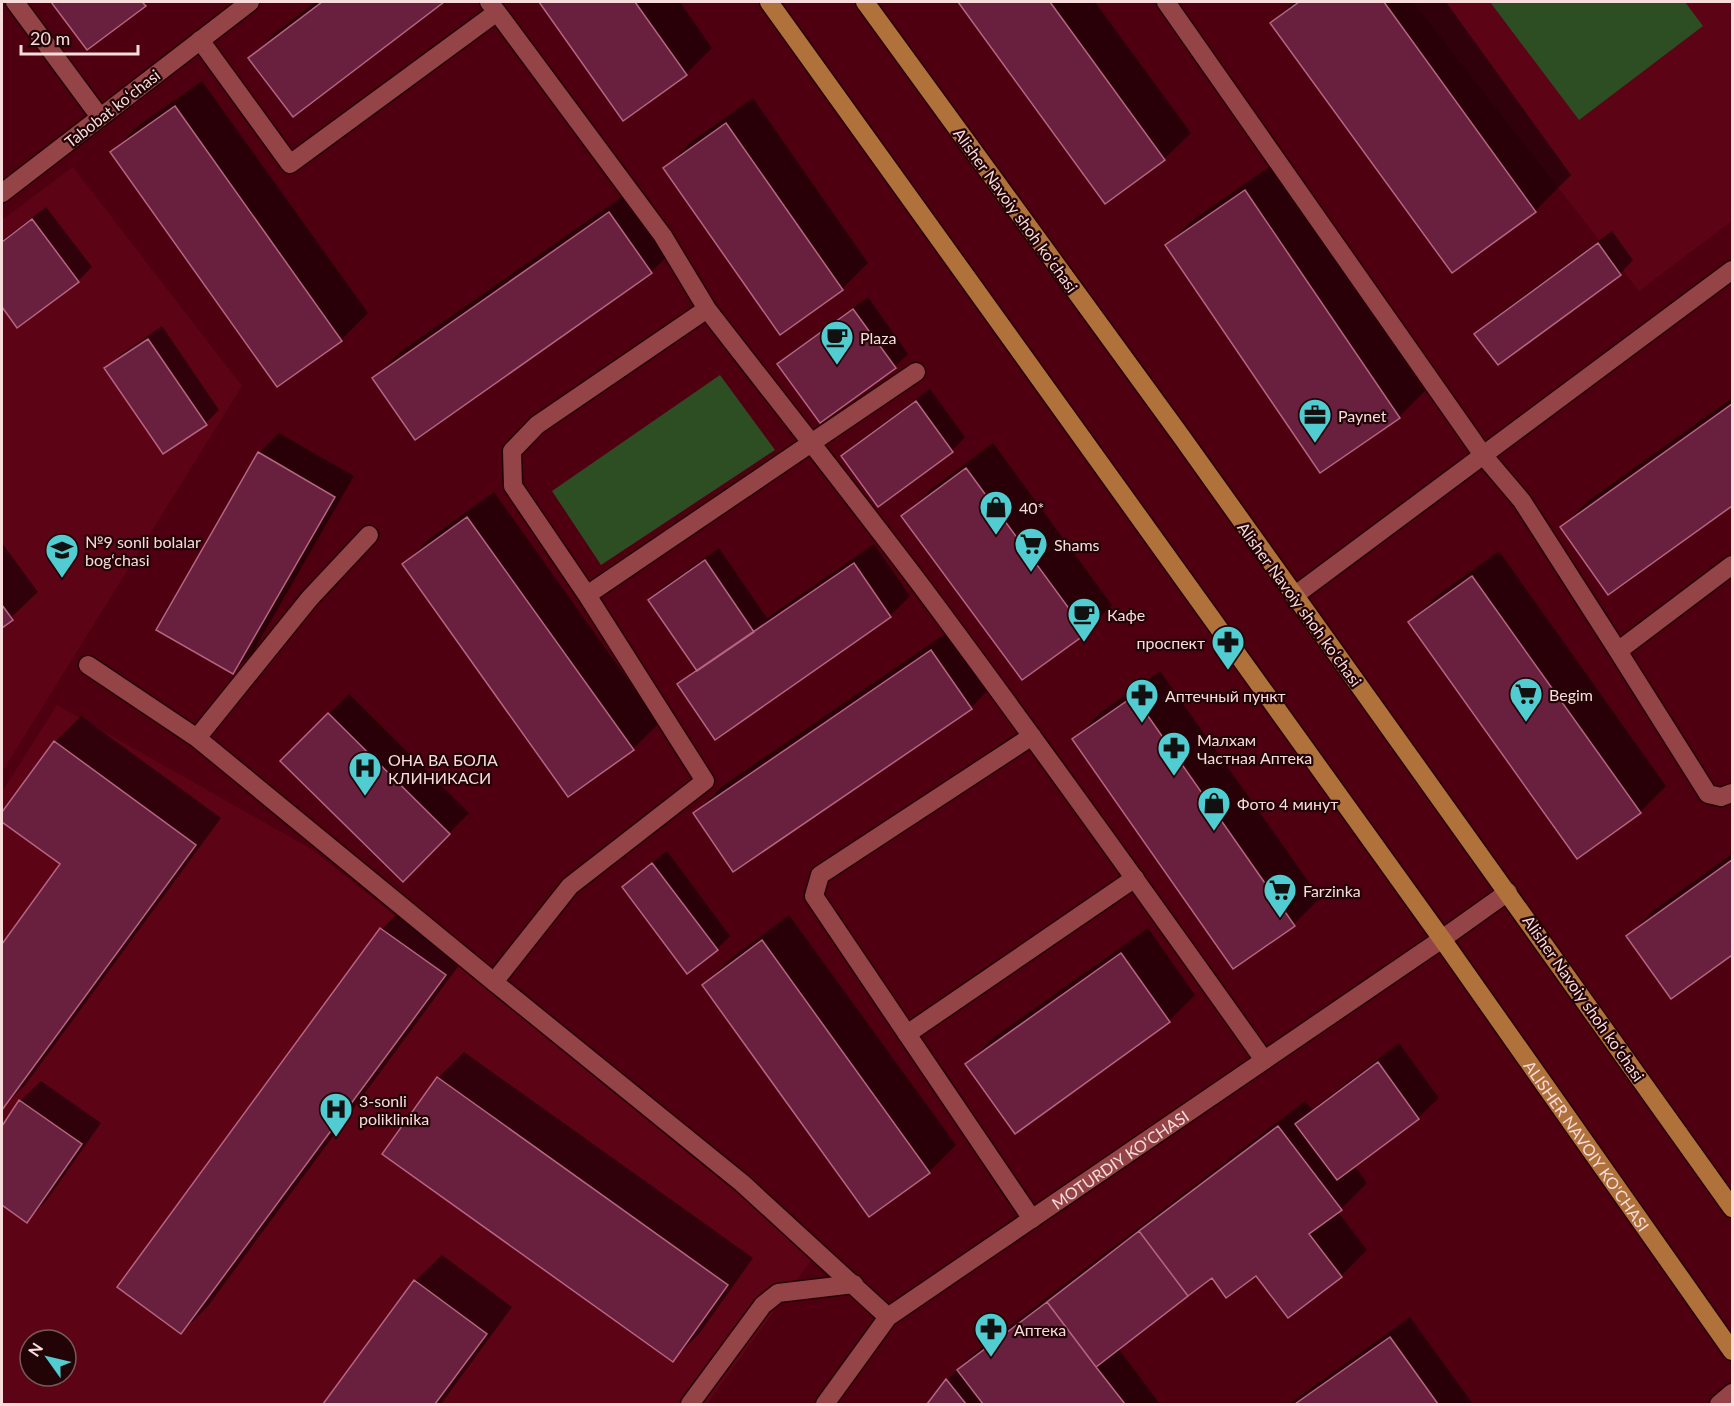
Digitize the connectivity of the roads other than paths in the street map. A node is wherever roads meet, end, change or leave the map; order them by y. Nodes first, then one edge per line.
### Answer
1 (15, 2) edge
2 (250, 2) edge
3 (769, 2) edge
4 (865, 2) edge
5 (1166, 2) edge
6 (493, 7) edge
7 (200, 40) junction
8 (100, 117) junction
9 (2, 193) edge
10 (1732, 270) edge
11 (708, 309) junction
12 (916, 372) dead end
13 (810, 443) junction
14 (1483, 455) junction
15 (369, 535) dead end
16 (1732, 564) edge
17 (587, 595) junction
18 (1294, 596) junction
19 (1618, 651) junction
20 (88, 665) dead end
21 (1032, 736) junction
22 (197, 738) junction
23 (1732, 793) edge
24 (1134, 878) junction
25 (1508, 892) junction
26 (1442, 939) junction
27 (494, 982) junction
28 (907, 1034) junction
29 (1264, 1060) junction
30 (1732, 1208) edge
31 (1032, 1219) junction
32 (854, 1284) junction
33 (888, 1317) junction
34 (1732, 1352) edge
35 (1732, 1393) edge
36 (690, 1404) edge
37 (825, 1404) edge
38 (1719, 1404) edge

1 - 8 street
2 - 7 street, Tabobat koʻchasi
3 - 26 main road
4 - 18 main road, Alisher Navoiy shoh koʻchasi
5 - 14 street
6 - 7 street
6 - 11 street
7 - 8 street, Tabobat koʻchasi
8 - 9 street, Tabobat koʻchasi
10 - 14 street
11 - 13 street
11 - 17 street
12 - 13 street
13 - 17 street
13 - 21 street
14 - 18 street
14 - 19 street
15 - 22 street
16 - 19 street
17 - 27 street
18 - 25 main road, Alisher Navoiy shoh koʻchasi
19 - 23 street
20 - 22 street
21 - 24 street
21 - 28 street
22 - 27 street
24 - 28 street
24 - 29 street
25 - 26 street, MOTURDIY KO'CHASI
25 - 30 main road, Alisher Navoiy shoh koʻchasi
26 - 29 street, MOTURDIY KO'CHASI
26 - 34 main road, ALISHER NAVOIY KO'CHASI
27 - 32 street
28 - 31 street
29 - 31 street, MOTURDIY KO'CHASI
31 - 33 street, MOTURDIY KO'CHASI
32 - 33 street
32 - 36 street
33 - 37 street, MOTURDIY KO'CHASI
35 - 38 street

